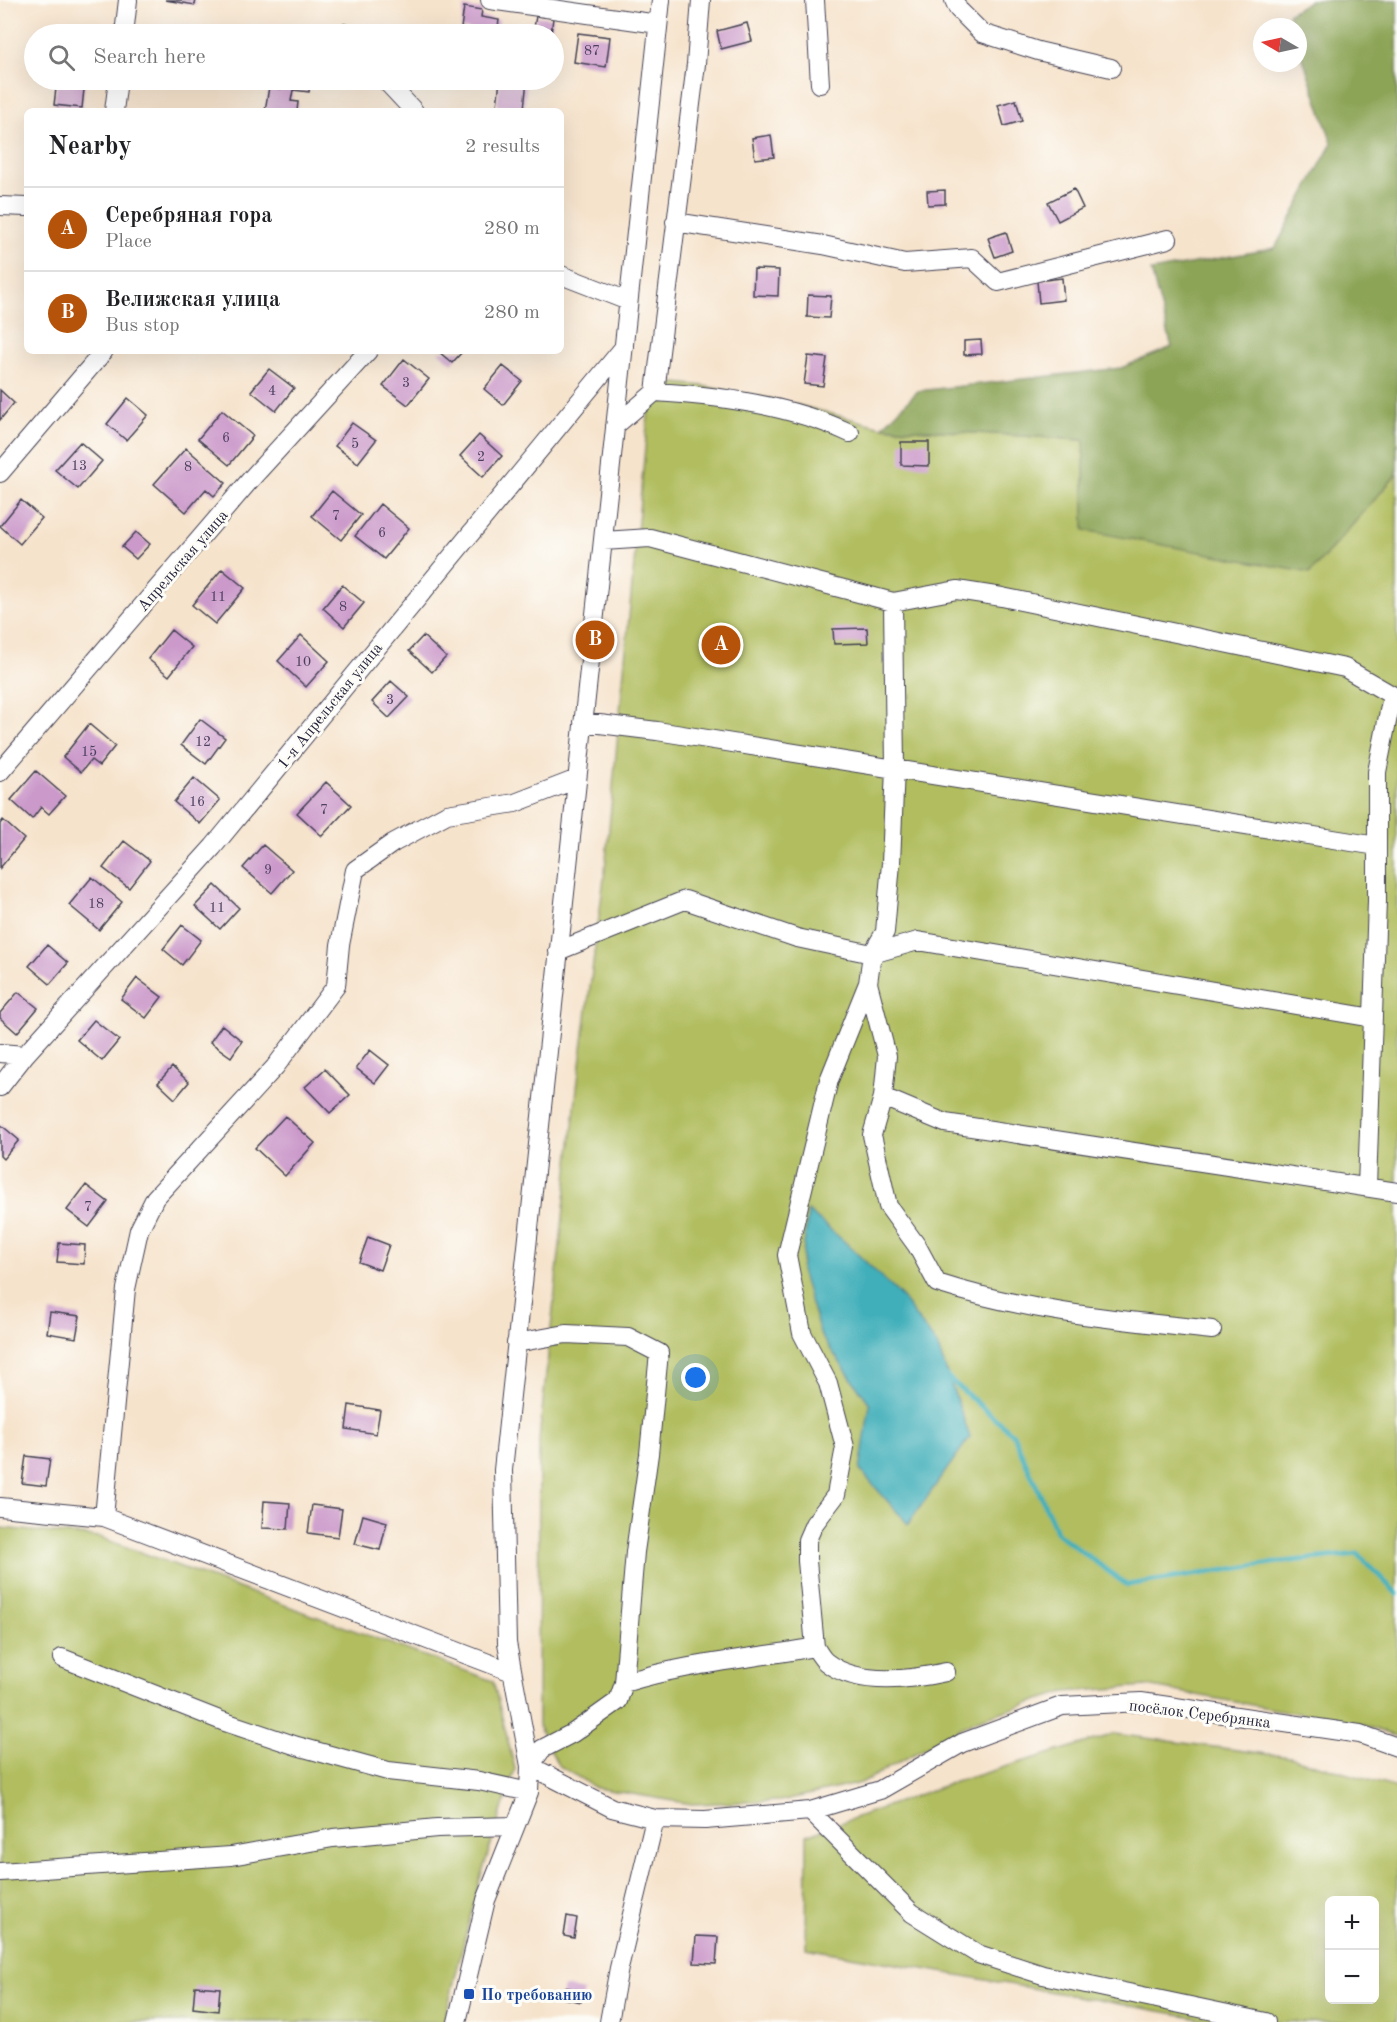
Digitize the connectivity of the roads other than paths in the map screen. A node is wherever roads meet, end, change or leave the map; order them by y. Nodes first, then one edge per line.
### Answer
1 (128, 0) edge
2 (490, 0) edge
3 (661, 0) edge
4 (701, 0) edge
5 (815, 0) edge
6 (954, 0) edge
7 (125, 24) edge
8 (658, 24) junction
9 (1111, 68) dead end
10 (820, 84) dead end
11 (117, 90) edge
12 (394, 90) edge
13 (114, 108) edge
14 (411, 108) edge
15 (0, 206) edge
16 (24, 207) edge
17 (675, 222) junction
18 (1168, 239) dead end
19 (564, 276) edge
20 (628, 301) junction
21 (624, 347) junction
22 (101, 354) edge
23 (365, 354) edge
24 (655, 392) junction
25 (615, 426) junction
26 (850, 433) dead end
27 (0, 473) edge
28 (603, 541) junction
29 (893, 602) junction
30 (1395, 697) edge
31 (583, 722) junction
32 (895, 768) junction
33 (0, 772) edge
34 (577, 779) junction
35 (1377, 846) junction
36 (558, 951) junction
37 (872, 954) junction
38 (868, 983) junction
39 (1373, 1018) junction
40 (0, 1053) edge
41 (26, 1055) junction
42 (0, 1087) edge
43 (884, 1097) junction
44 (1367, 1188) junction
45 (1397, 1192) edge
46 (1212, 1330) dead end
47 (516, 1343) junction
48 (0, 1507) edge
49 (104, 1517) junction
50 (815, 1647) junction
51 (62, 1658) dead end
52 (512, 1672) junction
53 (946, 1672) dead end
54 (624, 1683) junction
55 (1397, 1748) edge
56 (530, 1766) junction
57 (529, 1792) junction
58 (810, 1811) junction
59 (655, 1819) junction
60 (515, 1826) junction
61 (0, 1872) edge
62 (457, 2022) edge
63 (609, 2022) edge
64 (1266, 2022) edge

1 - 7 street
2 - 8 street
3 - 8 street
4 - 17 street
5 - 10 street
6 - 9 street
8 - 20 street
11 - 13 street
12 - 14 street
15 - 16 street
17 - 18 street
17 - 24 street
19 - 20 street
20 - 21 street
21 - 25 street
21 - 41 street, 1-я Апрельская улица
22 - 27 street
23 - 33 street, Апрельская улица
24 - 25 street
24 - 26 street
25 - 28 street
28 - 29 street
28 - 31 street
29 - 30 street
29 - 32 street
30 - 35 street
31 - 32 street
31 - 34 street
32 - 35 street
32 - 37 street
34 - 36 street
34 - 49 street
35 - 39 street
36 - 37 street
36 - 47 street
37 - 38 street
37 - 39 street
38 - 43 street
38 - 50 street
39 - 44 street
40 - 41 street
41 - 42 street, 1-я Апрельская улица
43 - 44 street
43 - 46 street
44 - 45 street
47 - 52 street
47 - 54 street
48 - 49 street
49 - 52 street
50 - 53 street
50 - 54 street
51 - 57 street
52 - 56 street
54 - 56 street
55 - 58 street, посёлок Серебрянка
56 - 57 street
56 - 59 street, посёлок Серебрянка
57 - 60 street
58 - 59 street, посёлок Серебрянка
58 - 64 street
59 - 63 street
60 - 61 street
60 - 62 street

